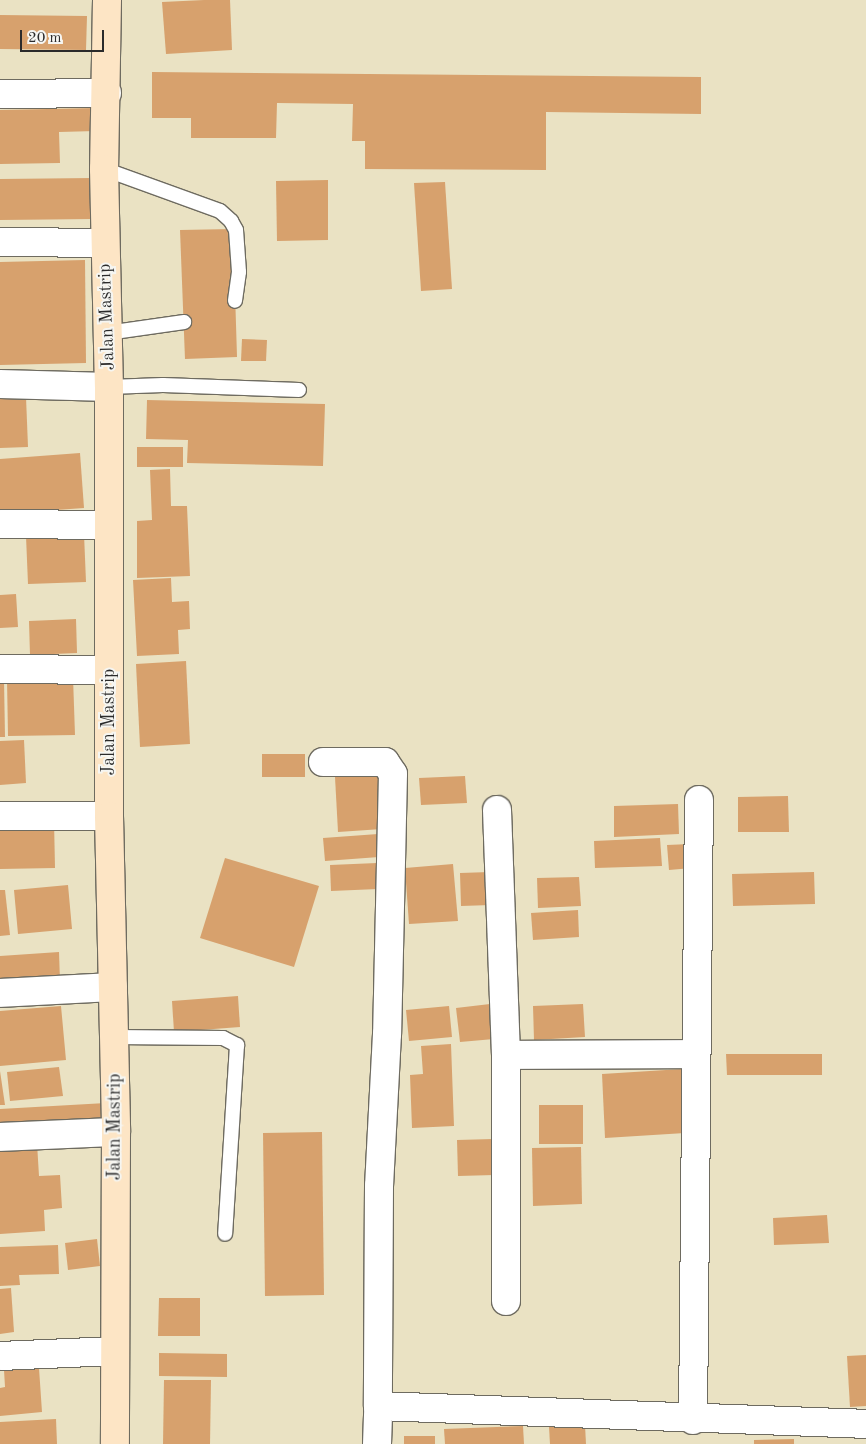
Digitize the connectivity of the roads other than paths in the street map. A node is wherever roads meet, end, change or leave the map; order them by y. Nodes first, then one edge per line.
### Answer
1 (107, 0) edge
2 (107, 93) junction
3 (0, 94) edge
4 (104, 169) junction
5 (0, 242) edge
6 (105, 243) junction
7 (235, 301) dead end
8 (184, 322) dead end
9 (108, 333) junction
10 (0, 384) edge
11 (109, 387) junction
12 (299, 390) dead end
13 (0, 524) edge
14 (109, 525) junction
15 (0, 669) edge
16 (108, 670) junction
17 (323, 762) dead end
18 (699, 800) dead end
19 (497, 810) dead end
20 (0, 816) edge
21 (109, 816) junction
22 (113, 987) junction
23 (0, 993) edge
24 (114, 1036) junction
25 (695, 1054) junction
26 (506, 1055) junction
27 (116, 1132) junction
28 (0, 1137) edge
29 (225, 1234) dead end
30 (506, 1301) dead end
31 (114, 1351) junction
32 (0, 1356) edge
33 (378, 1406) junction
34 (693, 1420) junction
35 (866, 1424) edge
36 (115, 1444) edge
37 (377, 1444) edge

1 - 2 main road, Jalan Mastrip
2 - 3 street
2 - 4 main road, Jalan Mastrip
4 - 6 main road, Jalan Mastrip
4 - 7 lane
5 - 6 street
6 - 9 main road, Jalan Mastrip
8 - 9 lane
9 - 11 main road, Jalan Mastrip
10 - 11 street
11 - 12 lane
11 - 14 main road, Jalan Mastrip
13 - 14 street
14 - 16 main road, Jalan Mastrip
15 - 16 street
16 - 21 main road, Jalan Mastrip
17 - 33 street
18 - 25 street
19 - 26 street
20 - 21 street
21 - 22 main road, Jalan Mastrip
22 - 23 street
22 - 24 main road, Jalan Mastrip
24 - 27 main road, Jalan Mastrip
24 - 29 lane
25 - 26 street
25 - 34 street
26 - 30 street
27 - 28 street
27 - 31 main road, Jalan Mastrip
31 - 32 street
31 - 36 main road, Jalan Mastrip
33 - 34 street
33 - 37 street
34 - 35 street

